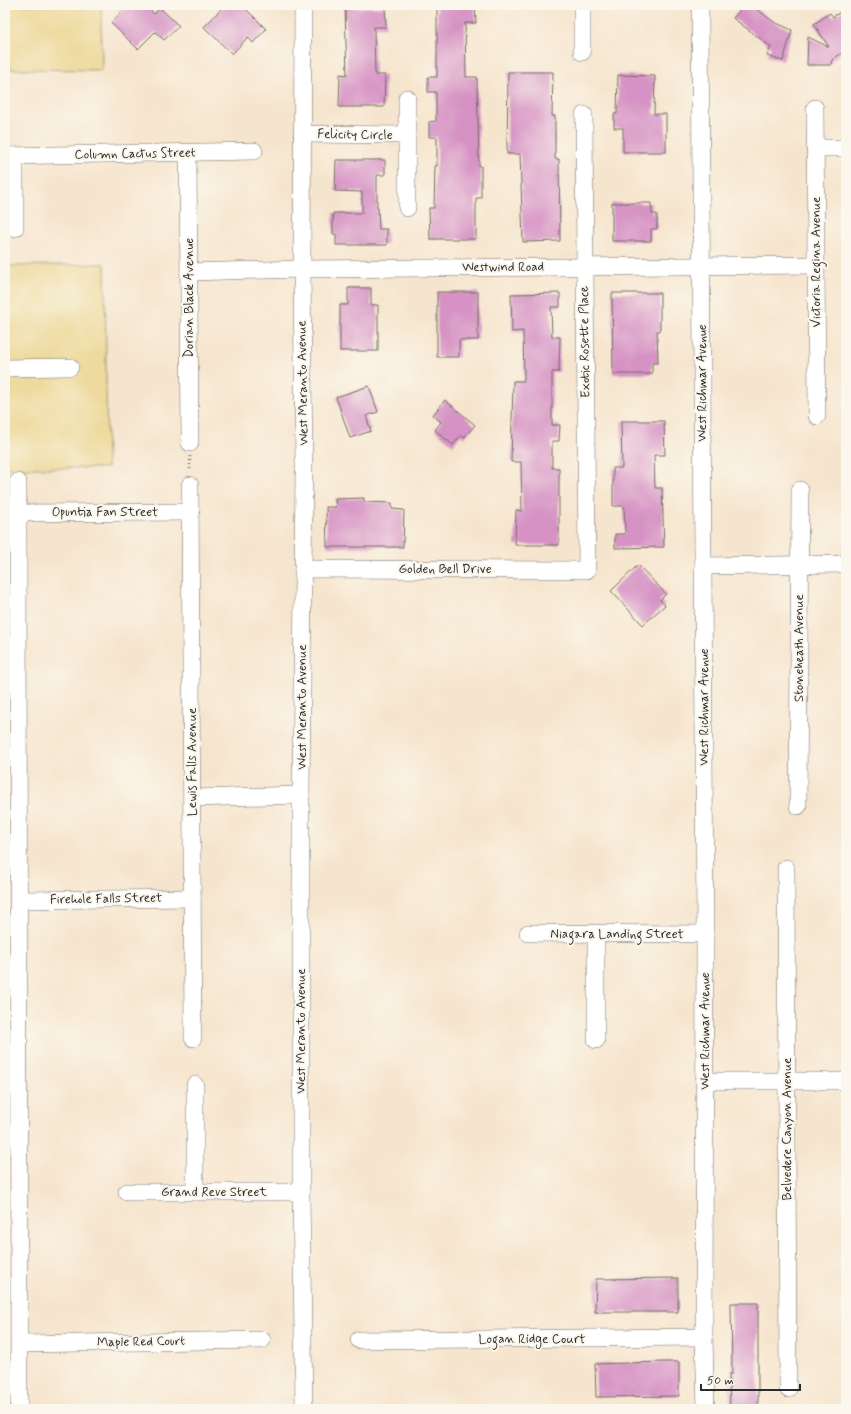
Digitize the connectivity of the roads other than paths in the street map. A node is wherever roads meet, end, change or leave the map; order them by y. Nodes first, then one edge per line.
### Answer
1 (303, 5) edge
2 (582, 5) edge
3 (700, 5) edge
4 (582, 52) dead end
5 (407, 98) dead end
6 (815, 108) dead end
7 (584, 115) dead end
8 (302, 134) junction
9 (407, 135) junction
10 (815, 148) junction
11 (846, 148) edge
12 (254, 151) dead end
13 (188, 153) junction
14 (10, 156) edge
15 (407, 208) dead end
16 (15, 228) dead end
17 (702, 265) junction
18 (816, 265) junction
19 (584, 266) junction
20 (302, 268) junction
21 (189, 272) junction
22 (70, 367) dead end
23 (5, 368) edge
24 (816, 416) dead end
25 (190, 443) road end
26 (18, 482) dead end
27 (190, 485) road end
28 (800, 490) dead end
29 (191, 512) junction
30 (19, 513) junction
31 (799, 564) junction
32 (846, 564) edge
33 (703, 566) junction
34 (303, 569) junction
35 (587, 570) joint
36 (301, 795) junction
37 (193, 798) junction
38 (798, 806) dead end
39 (786, 868) dead end
40 (192, 898) junction
41 (20, 900) junction
42 (528, 933) dead end
43 (596, 934) junction
44 (705, 934) junction
45 (193, 1038) dead end
46 (596, 1040) dead end
47 (705, 1080) junction
48 (787, 1081) junction
49 (846, 1081) edge
50 (195, 1085) dead end
51 (127, 1192) dead end
52 (196, 1192) junction
53 (301, 1192) junction
54 (704, 1337) junction
55 (262, 1340) dead end
56 (359, 1340) dead end
57 (20, 1344) junction
58 (788, 1389) dead end
59 (19, 1404) dead end
60 (304, 1409) edge
61 (706, 1409) edge

1 - 8 street, West Meranto Avenue
2 - 4 street
3 - 17 street, West Richmar Avenue
5 - 9 street, Felicity Circle
6 - 10 street, Victoria Regina Avenue
7 - 19 street, Exotic Rosette Place
8 - 9 street, Felicity Circle
8 - 20 street, West Meranto Avenue
9 - 15 street, Felicity Circle
10 - 11 street
10 - 18 street, Victoria Regina Avenue
12 - 13 street, Column Cactus Street
13 - 14 street, Column Cactus Street
13 - 21 street, Dorian Black Avenue
14 - 16 street, Column Cactus Street
17 - 18 street, Westwind Road
17 - 19 street, Westwind Road
17 - 33 street, West Richmar Avenue
18 - 24 street, Victoria Regina Avenue
19 - 20 street, Westwind Road
19 - 35 street, Exotic Rosette Place
20 - 21 street, Westwind Road
20 - 34 street, West Meranto Avenue
21 - 25 street, Dorian Black Avenue
22 - 23 street
26 - 30 street
27 - 29 street, Lewis Falls Avenue
28 - 31 street, Stoneheath Avenue
29 - 30 street, Opuntia Fan Street
29 - 37 street, Lewis Falls Avenue
30 - 41 street
31 - 32 street
31 - 33 street
31 - 38 street, Stoneheath Avenue
33 - 44 street, West Richmar Avenue
34 - 35 street, Golden Bell Drive
34 - 36 street, West Meranto Avenue
36 - 37 street
36 - 53 street, West Meranto Avenue
37 - 40 street, Lewis Falls Avenue
39 - 48 street, Belvedere Canyon Avenue
40 - 41 street, Firehole Falls Street
40 - 45 street, Lewis Falls Avenue
41 - 57 street
42 - 43 street, Niagara Landing Street
43 - 44 street, Niagara Landing Street
43 - 46 street
44 - 47 street, West Richmar Avenue
47 - 48 street
47 - 54 street, West Richmar Avenue
48 - 49 street
48 - 58 street, Belvedere Canyon Avenue
50 - 52 street
51 - 52 street, Grand Reve Street
52 - 53 street, Grand Reve Street
53 - 60 street, West Meranto Avenue
54 - 56 street, Logan Ridge Court
54 - 61 street, West Richmar Avenue
55 - 57 street, Maple Red Court
57 - 59 street

